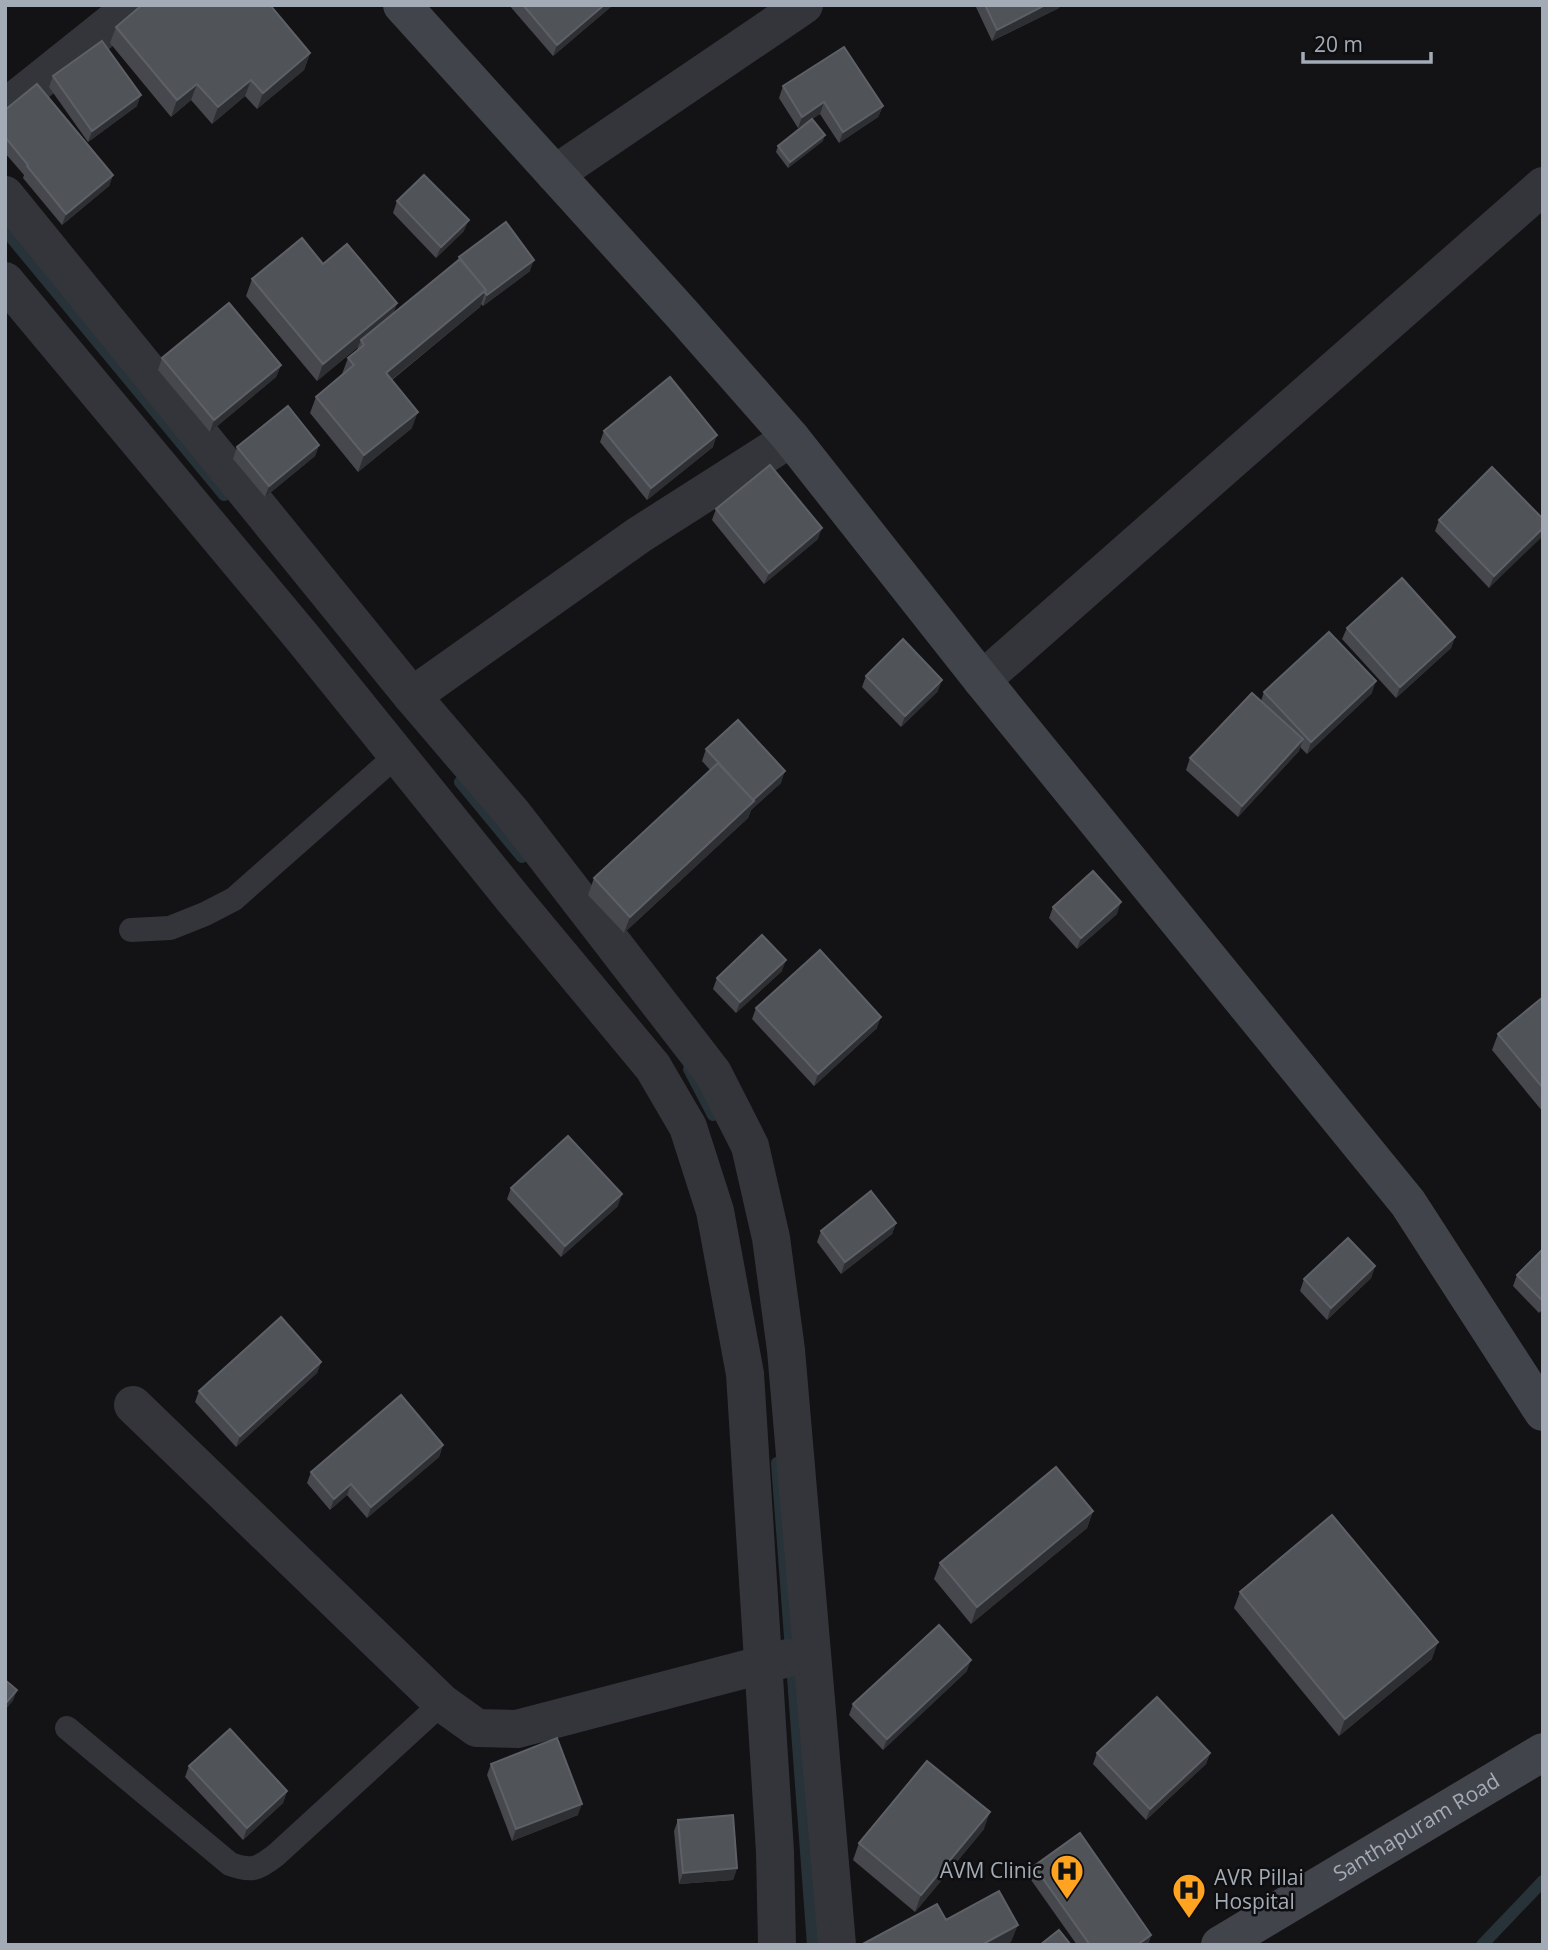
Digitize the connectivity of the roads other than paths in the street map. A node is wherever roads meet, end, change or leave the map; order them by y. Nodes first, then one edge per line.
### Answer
1 (134, 5) edge
2 (402, 5) edge
3 (804, 5) edge
4 (5, 108) edge
5 (555, 174) junction
6 (1543, 186) edge
7 (5, 195) edge
8 (5, 281) edge
9 (791, 438) junction
10 (982, 680) junction
11 (412, 696) junction
12 (397, 755) junction
13 (131, 930) dead end
14 (133, 1405) dead end
15 (1543, 1412) edge
16 (812, 1651) junction
17 (763, 1666) junction
18 (442, 1703) junction
19 (66, 1728) dead end
20 (1543, 1752) edge
21 (777, 1945) edge
22 (837, 1945) edge
23 (1220, 1945) edge

1 - 4 street
2 - 5 street
3 - 5 street
5 - 9 street
6 - 10 street
7 - 11 street
8 - 12 street
9 - 10 street
9 - 11 street
10 - 15 street
11 - 16 street
12 - 13 lane
12 - 17 street
14 - 18 street
16 - 17 street
16 - 22 street
17 - 18 street
17 - 21 street
18 - 19 lane
20 - 23 street, Santhapuram Road

